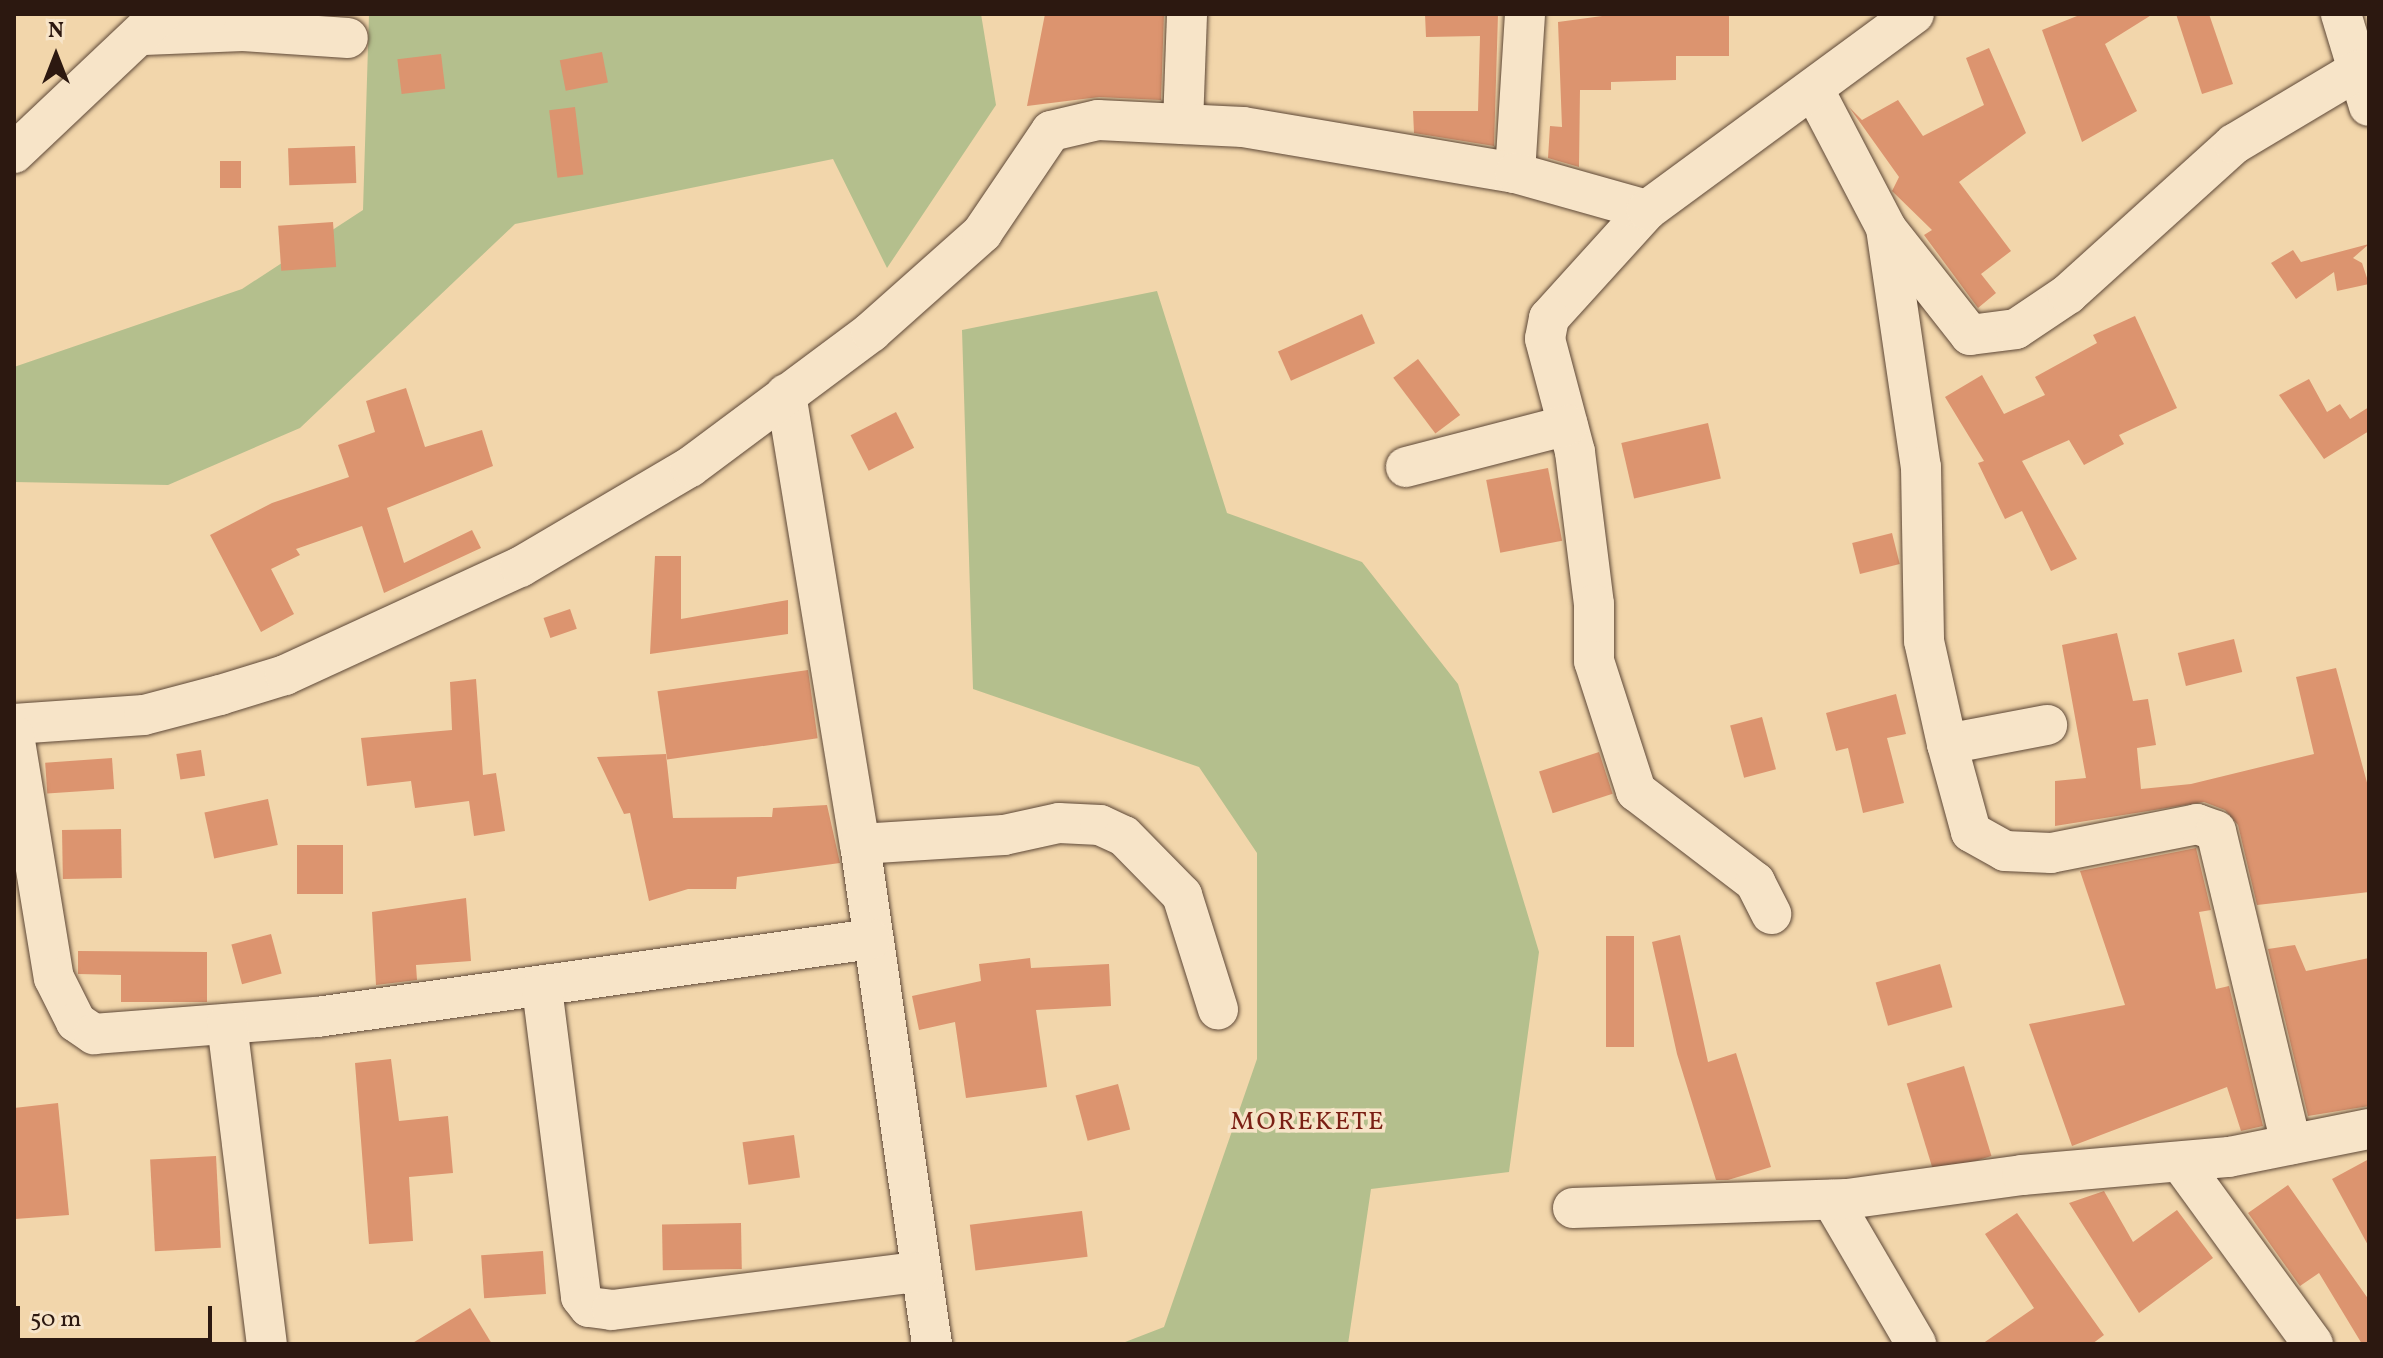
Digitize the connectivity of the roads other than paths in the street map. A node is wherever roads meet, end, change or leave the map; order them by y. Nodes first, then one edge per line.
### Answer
1 (1187, 14) edge
2 (1525, 14) edge
3 (1914, 14) edge
4 (2341, 14) edge
5 (152, 24) edge
6 (348, 38) dead end
7 (2363, 88) edge
8 (1815, 92) junction
9 (1183, 124) junction
10 (14, 153) edge
11 (1515, 173) junction
12 (1647, 210) junction
13 (1886, 228) junction
14 (786, 394) junction
15 (1568, 425) junction
16 (1406, 467) dead end
17 (14, 724) edge
18 (2047, 725) dead end
19 (14, 735) edge
20 (1947, 744) junction
21 (860, 844) junction
22 (1771, 914) dead end
23 (871, 939) junction
24 (542, 988) junction
25 (1218, 1009) dead end
26 (227, 1024) junction
27 (2369, 1129) edge
28 (2291, 1144) junction
29 (2181, 1163) junction
30 (1832, 1200) junction
31 (1573, 1208) dead end
32 (918, 1272) junction
33 (267, 1344) edge
34 (932, 1344) edge
35 (1916, 1344) edge
36 (2313, 1344) edge

1 - 9 street
2 - 11 street
3 - 8 street
4 - 7 street
5 - 6 street
5 - 10 street
7 - 13 street
8 - 12 street
8 - 13 street
9 - 11 street
9 - 14 street
11 - 12 street
12 - 15 street
13 - 20 street
14 - 17 street
14 - 21 street
15 - 16 street
15 - 22 street
18 - 20 street
19 - 26 street
20 - 28 street
21 - 23 street
21 - 25 street
23 - 24 street
23 - 32 street
24 - 26 street
24 - 32 street
26 - 33 street
27 - 28 street
28 - 29 street
29 - 30 street
29 - 36 street
30 - 31 street
30 - 35 street
32 - 34 street

